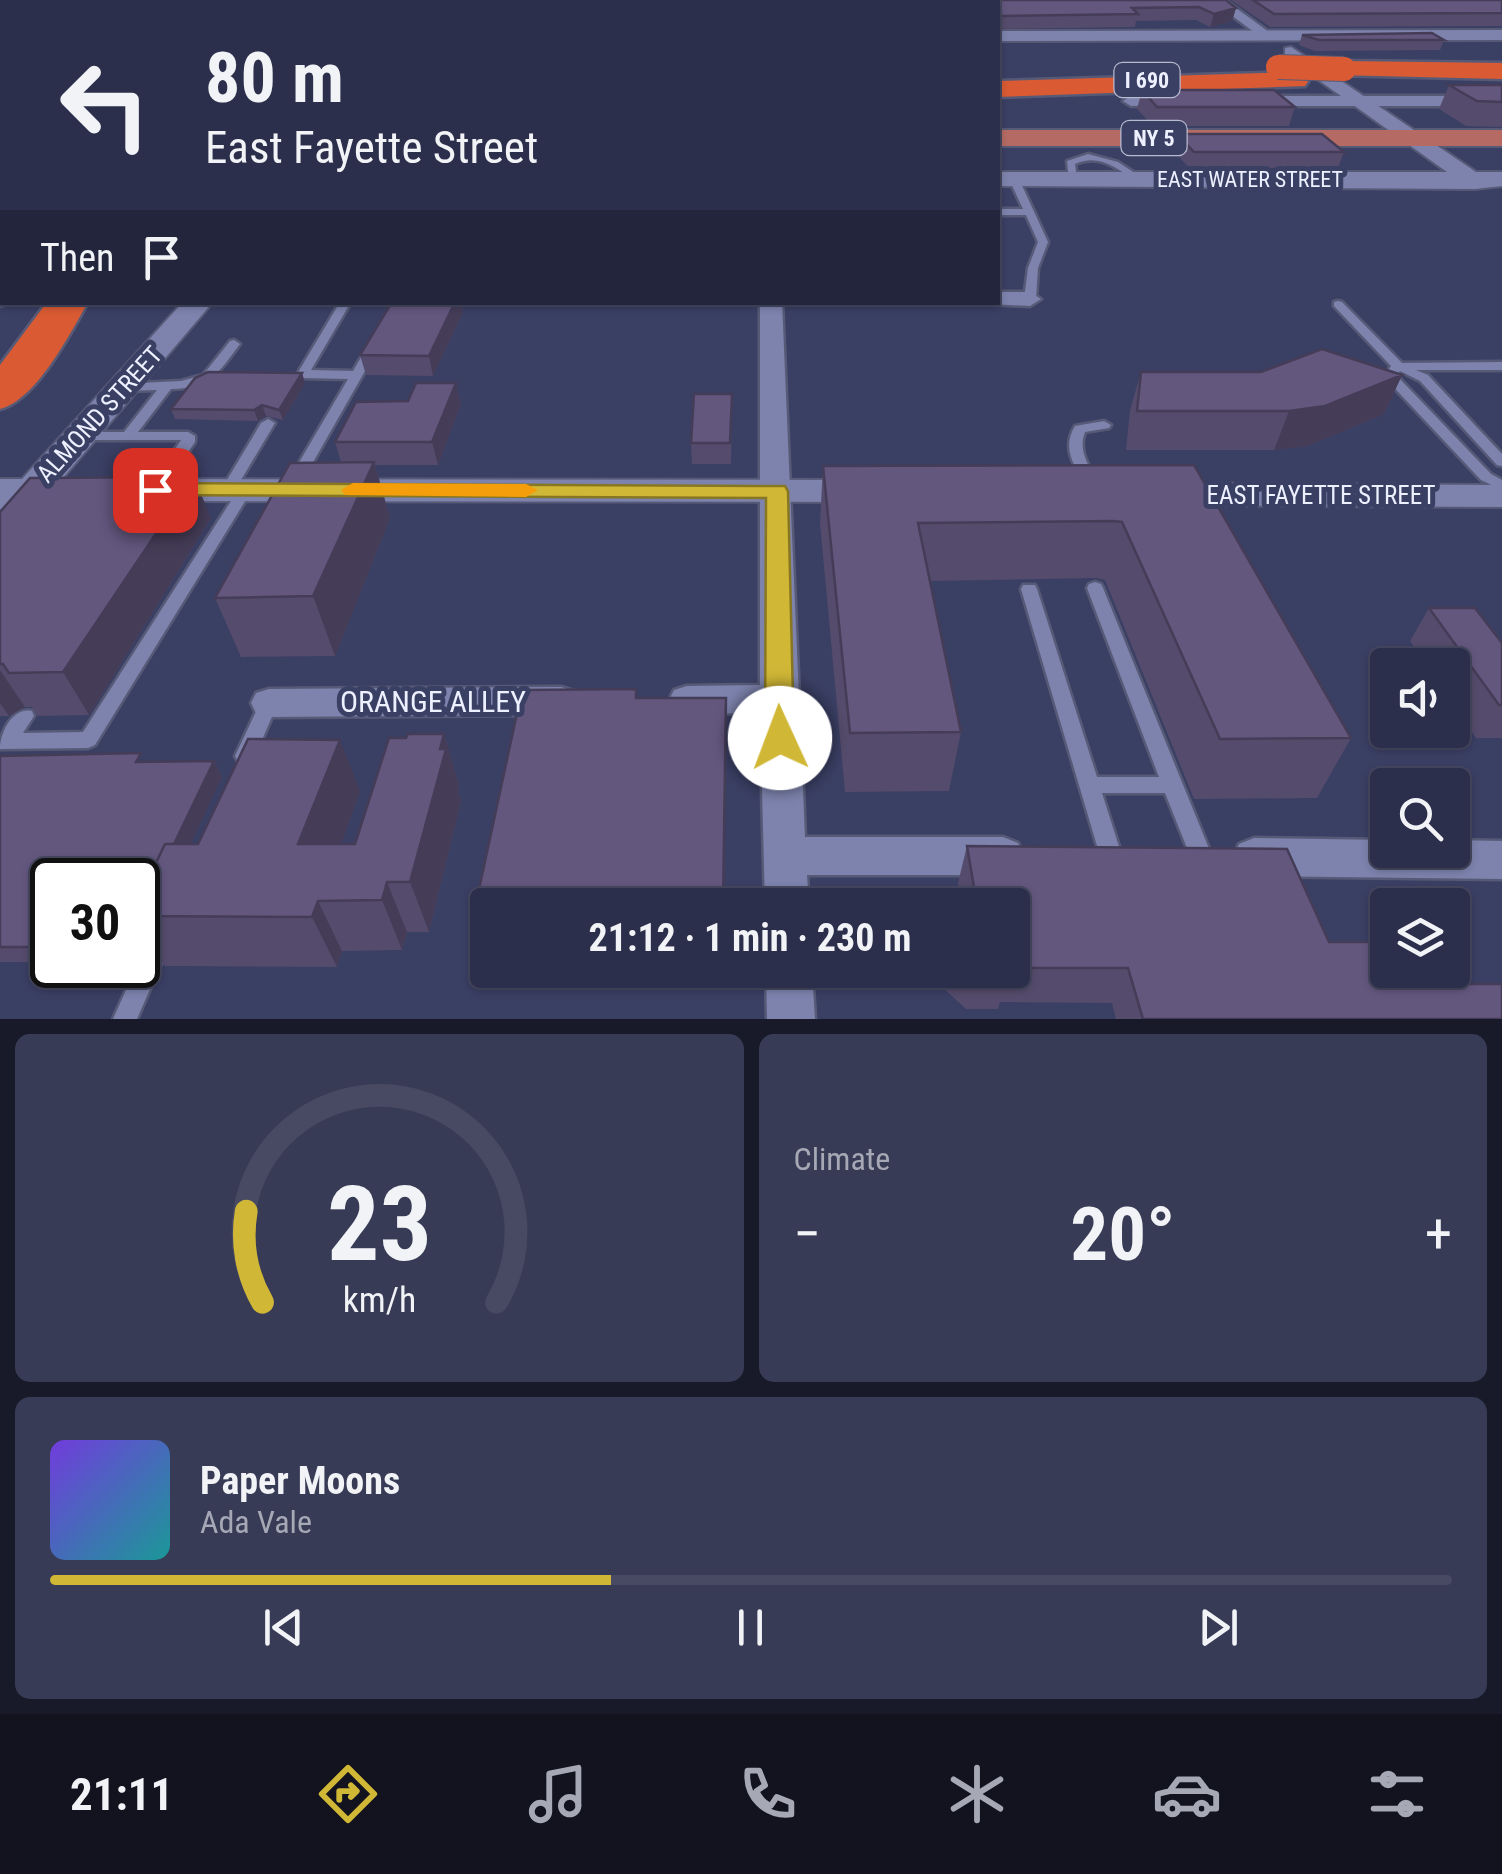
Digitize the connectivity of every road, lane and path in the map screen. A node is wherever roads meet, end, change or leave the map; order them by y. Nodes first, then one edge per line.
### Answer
1 (1217, 0) edge
2 (1000, 36) edge
3 (1267, 36) junction
4 (1502, 36) edge
5 (1000, 66) edge
6 (1502, 71) edge
7 (1287, 74) junction
8 (1000, 80) edge
9 (1502, 80) edge
10 (1356, 83) junction
11 (1000, 90) edge
12 (1502, 98) edge
13 (1131, 100) dead end
14 (1208, 100) edge
15 (1226, 100) edge
16 (1000, 138) edge
17 (1414, 138) junction
18 (1502, 138) edge
19 (1006, 179) edge
20 (1471, 179) junction
21 (1502, 179) edge
22 (1502, 200) edge
23 (1000, 212) edge
24 (1030, 212) junction
25 (1000, 299) edge
26 (1030, 299) joint
27 (1338, 304) dead end
28 (43, 305) edge
29 (66, 305) edge
30 (195, 305) edge
31 (344, 305) edge
32 (771, 305) edge
33 (381, 331) edge
34 (234, 344) dead end
35 (1398, 366) junction
36 (1502, 366) edge
37 (357, 374) junction
38 (168, 386) junction
39 (124, 387) junction
40 (3, 391) edge
41 (268, 423) dead end
42 (1104, 425) dead end
43 (80, 436) junction
44 (128, 436) junction
45 (1502, 462) edge
46 (1502, 486) edge
47 (16, 490) edge
48 (155, 490) junction
49 (236, 490) junction
50 (301, 490) junction
51 (777, 491) junction
52 (906, 492) edge
53 (1057, 493) edge
54 (1114, 493) junction
55 (1502, 496) edge
56 (0, 526) edge
57 (1095, 588) dead end
58 (1030, 589) dead end
59 (656, 700) edge
60 (778, 700) junction
61 (604, 701) edge
62 (269, 703) joint
63 (25, 716) dead end
64 (4, 741) edge
65 (237, 772) edge
66 (1089, 784) junction
67 (1172, 785) junction
68 (786, 856) junction
69 (1121, 856) junction
70 (1502, 860) edge
71 (787, 888) edge
72 (174, 911) edge
73 (790, 988) edge
74 (125, 1019) edge
75 (791, 1019) edge

1 - 3 street
2 - 3 street
3 - 4 street
3 - 10 street
5 - 7 highway
6 - 10 highway, I 690
7 - 8 highway, I 690
7 - 10 highway, I 690
7 - 11 highway
9 - 10 highway, I 690
10 - 12 highway
10 - 15 street
10 - 17 street
13 - 14 street
16 - 17 main road, NY 5
17 - 18 main road, NY 5
17 - 20 street
19 - 20 street, EAST WATER STREET
19 - 24 lane
20 - 21 street, EAST WATER STREET
20 - 22 street
23 - 24 lane
24 - 26 lane
25 - 26 street
27 - 35 lane
28 - 40 highway
29 - 40 highway
30 - 39 street, ALMOND STREET
31 - 37 lane
32 - 51 street
33 - 37 lane
34 - 38 lane
35 - 36 lane
35 - 45 lane
35 - 46 lane
37 - 50 lane
38 - 39 lane
38 - 44 lane
39 - 43 street, ALMOND STREET
41 - 49 lane
42 - 54 lane
43 - 44 lane
43 - 47 street, ALMOND STREET
44 - 48 lane
47 - 48 street
47 - 56 street, ALMOND STREET
48 - 49 street
49 - 50 street
49 - 64 lane
50 - 51 street
51 - 52 street
51 - 60 street
53 - 54 street, EAST FAYETTE STREET
54 - 55 street, EAST FAYETTE STREET
57 - 67 lane
58 - 66 lane
59 - 60 street
60 - 68 street
61 - 62 street, ORANGE ALLEY
62 - 65 lane
63 - 64 lane
66 - 67 lane
66 - 69 lane
67 - 69 lane
68 - 69 street
68 - 71 street
69 - 70 street
72 - 74 lane
73 - 75 street

